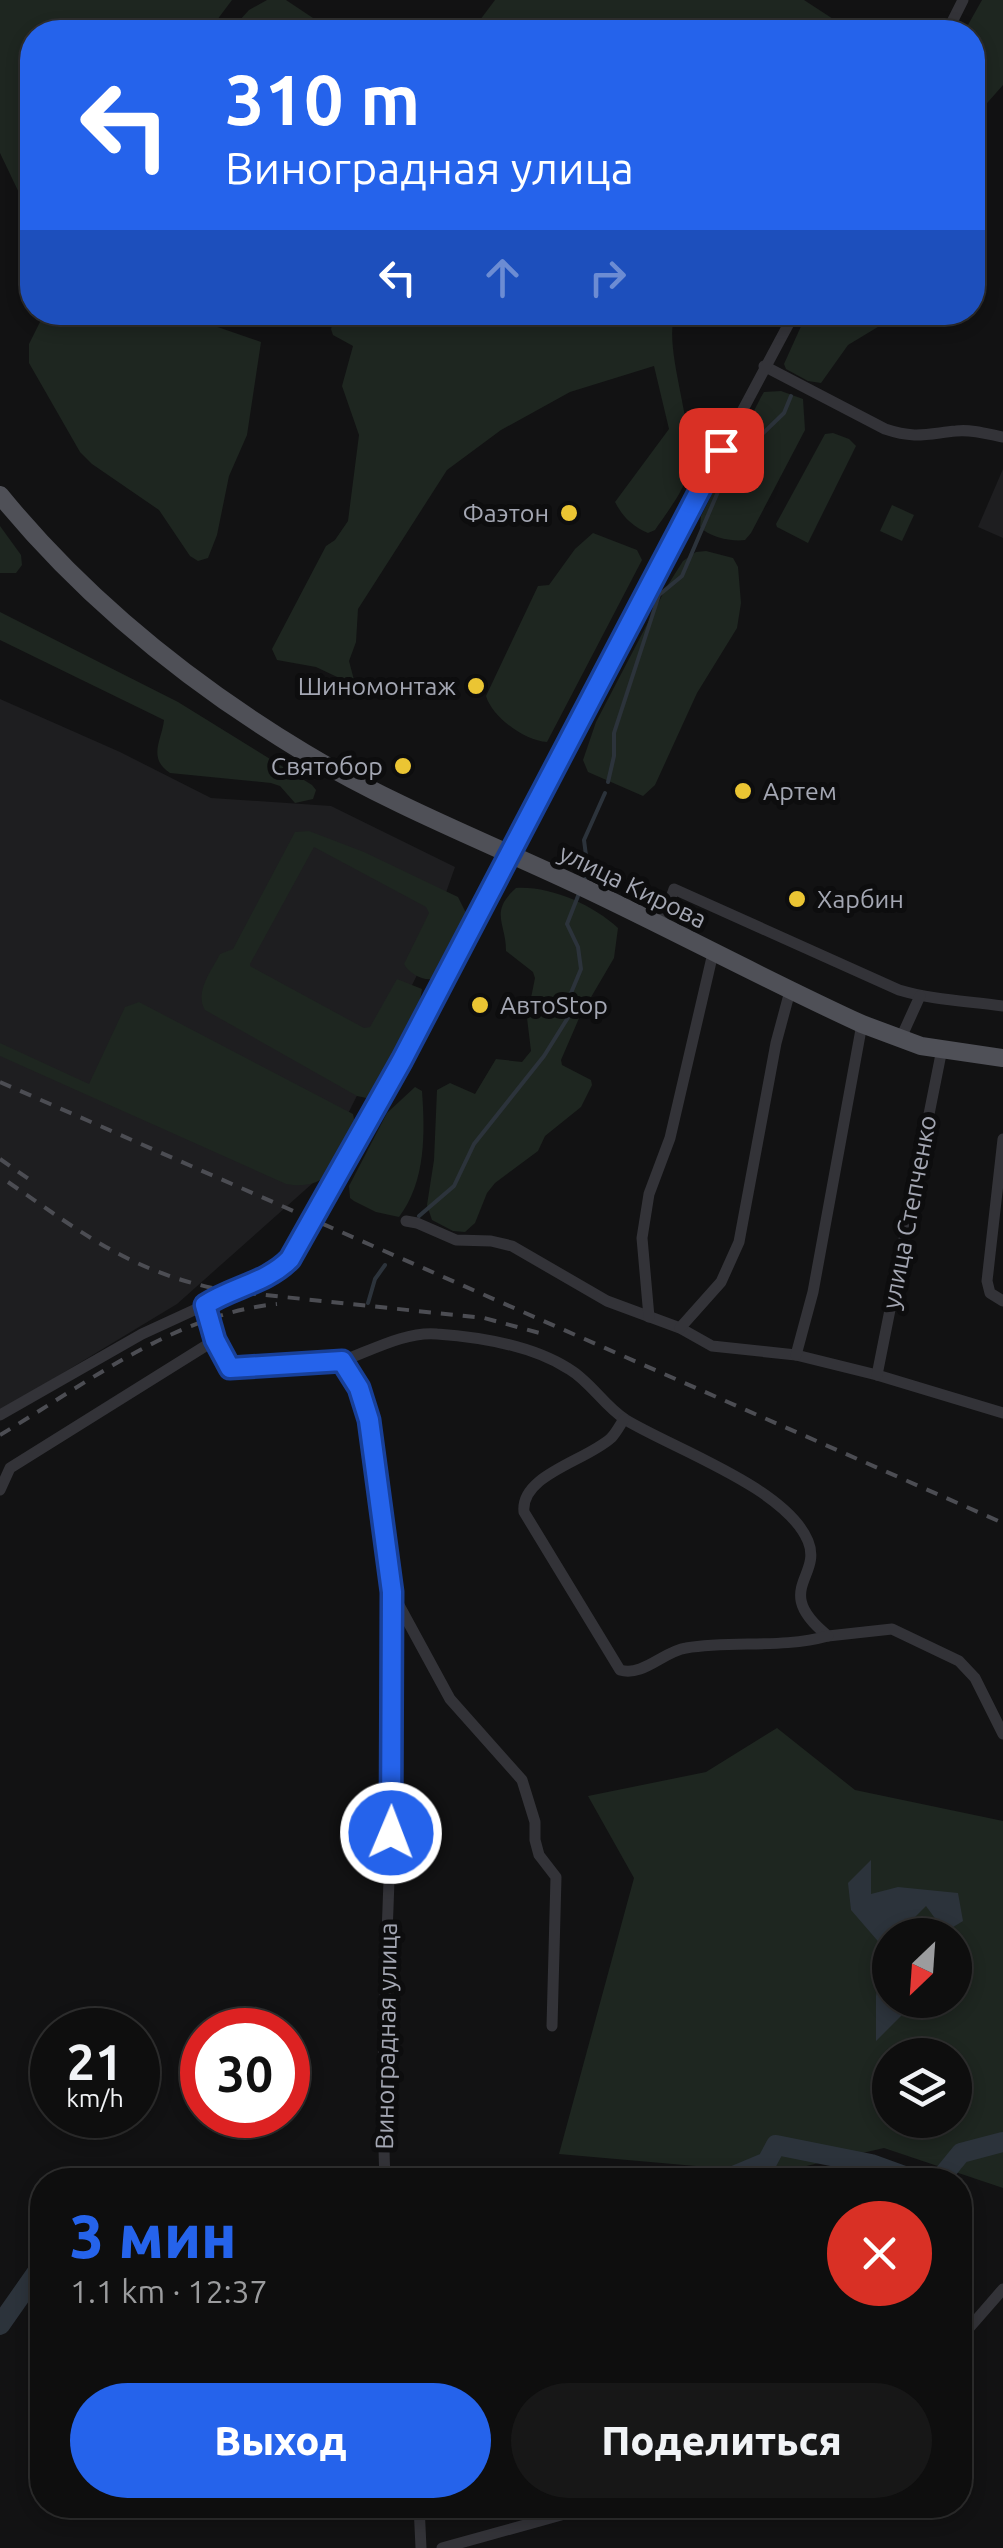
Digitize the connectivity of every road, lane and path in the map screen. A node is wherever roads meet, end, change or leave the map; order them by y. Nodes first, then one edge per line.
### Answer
1 (787, 325) edge
2 (764, 366) junction
3 (1003, 437) edge
4 (0, 495) edge
5 (510, 854) junction
6 (661, 926) junction
7 (713, 953) junction
8 (790, 992) junction
9 (920, 996) junction
10 (1003, 1006) edge
11 (862, 1024) junction
12 (900, 1040) junction
13 (942, 1050) junction
14 (1003, 1058) edge
15 (1003, 1139) edge
16 (406, 1221) dead end
17 (1003, 1301) edge
18 (205, 1305) junction
19 (650, 1316) junction
20 (680, 1328) junction
21 (215, 1340) junction
22 (796, 1356) junction
23 (342, 1361) junction
24 (878, 1375) junction
25 (1003, 1413) edge
26 (0, 1415) edge
27 (624, 1418) junction
28 (0, 1490) edge
29 (392, 1592) junction
30 (828, 1636) junction
31 (1003, 1734) edge
32 (552, 2026) dead end
33 (385, 2168) edge
34 (1003, 2289) edge
35 (972, 2325) edge
36 (420, 2518) edge
37 (550, 2518) edge
38 (421, 2548) edge
39 (442, 2548) edge

1 - 2 street
2 - 3 street
2 - 5 street
4 - 5 main road, улица Кирова
5 - 6 main road, улица Кирова
5 - 18 street
6 - 7 main road, улица Кирова
6 - 9 street
7 - 8 main road, улица Кирова
7 - 19 street
8 - 11 main road, улица Кирова
8 - 20 street
9 - 10 street
9 - 12 street
11 - 12 main road, улица Кирова
11 - 22 street
12 - 13 main road, улица Кирова
13 - 14 main road, улица Кирова
13 - 24 street, улица Степченко
15 - 17 street
16 - 19 street
18 - 21 street
18 - 26 street
19 - 20 street
20 - 22 street
21 - 23 street
21 - 28 street
22 - 24 street
23 - 27 street
23 - 29 street, Виноградная улица
24 - 25 street
27 - 30 street
27 - 30 street
29 - 32 street, Виноградная улица
29 - 33 street, Виноградная улица
30 - 31 street
34 - 35 street
36 - 38 street
37 - 39 street

